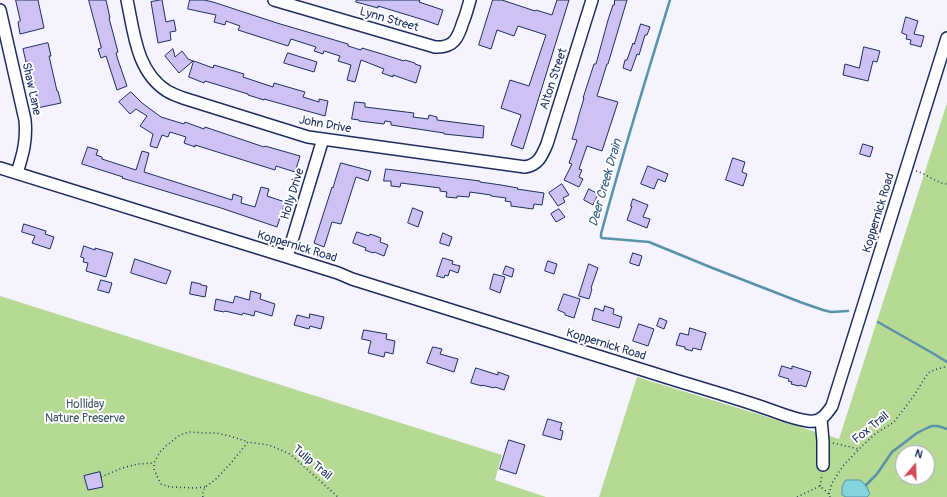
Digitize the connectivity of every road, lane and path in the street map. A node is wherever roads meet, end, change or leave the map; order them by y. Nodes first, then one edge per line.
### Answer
1 (127, 0) edge
2 (274, 0) edge
3 (470, 0) edge
4 (592, 0) edge
5 (0, 10) edge
6 (947, 38) edge
7 (323, 139) junction
8 (535, 163) joint
9 (0, 168) edge
10 (907, 168) junction
11 (17, 173) junction
12 (947, 184) edge
13 (287, 257) junction
14 (947, 368) edge
15 (821, 419) junction
16 (823, 441) junction
17 (248, 442) junction
18 (859, 449) junction
19 (154, 463) junction
20 (823, 465) dead end
21 (101, 477) dead end
22 (205, 486) junction
23 (829, 494) junction
24 (203, 497) edge
25 (338, 497) edge
26 (798, 497) edge
27 (830, 497) edge

1 - 7 street, John Drive
2 - 3 street, Lynn Street
4 - 8 street, Alton Street
5 - 11 street, Shaw Lane
6 - 10 street, Koppernick Road
7 - 8 street, John Drive
7 - 13 street, Holly Drive
9 - 11 street, Koppernick Road
10 - 12 path
10 - 15 street, Koppernick Road
11 - 13 street, Koppernick Road
13 - 15 street, Koppernick Road
14 - 18 path, Fox Trail
15 - 16 street
16 - 18 path
16 - 20 street
17 - 19 path, Tulip Trail
17 - 22 path
17 - 25 path, Tulip Trail
18 - 23 path, Fox Trail
19 - 21 path
19 - 22 path
22 - 24 path
23 - 26 path
23 - 27 path

